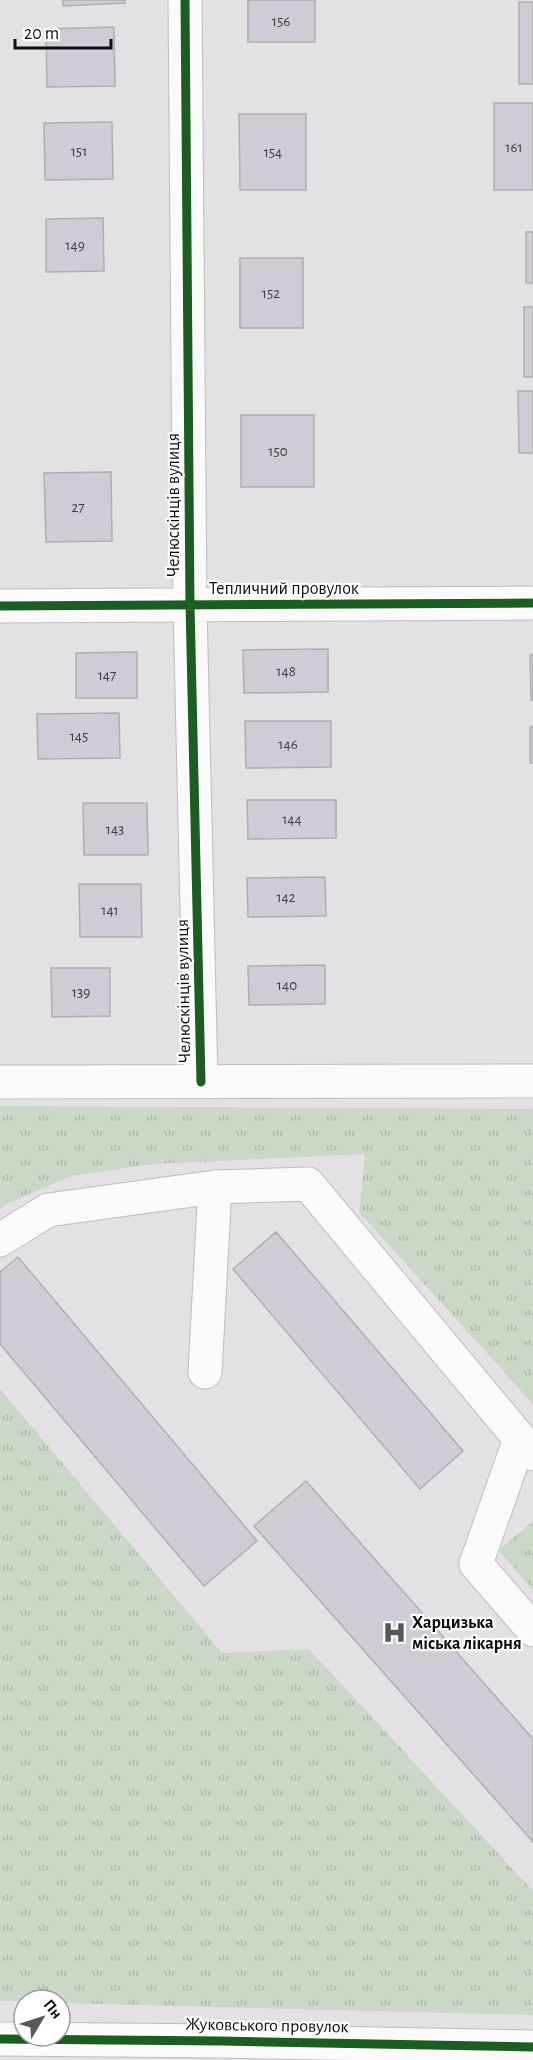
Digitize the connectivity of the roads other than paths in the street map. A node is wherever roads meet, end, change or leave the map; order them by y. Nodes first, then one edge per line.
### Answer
1 (185, 0) edge
2 (533, 603) edge
3 (190, 605) junction
4 (0, 606) edge
5 (533, 1081) edge
6 (0, 1082) edge
7 (201, 1082) junction
8 (215, 1187) junction
9 (0, 1240) edge
10 (204, 1372) dead end
11 (526, 1447) edge
12 (533, 1630) edge
13 (0, 2039) edge
14 (533, 2047) edge
15 (221, 2050) edge

1 - 3 street, Челюскінців вулиця
2 - 3 street, Тепличний провулок
3 - 4 street, Тепличний провулок
3 - 7 street, Челюскінців вулиця
5 - 7 street
6 - 7 street
8 - 9 street
8 - 10 street
8 - 11 street
11 - 12 street
13 - 15 street, Жуковського провулок
14 - 15 street, Жуковського провулок

